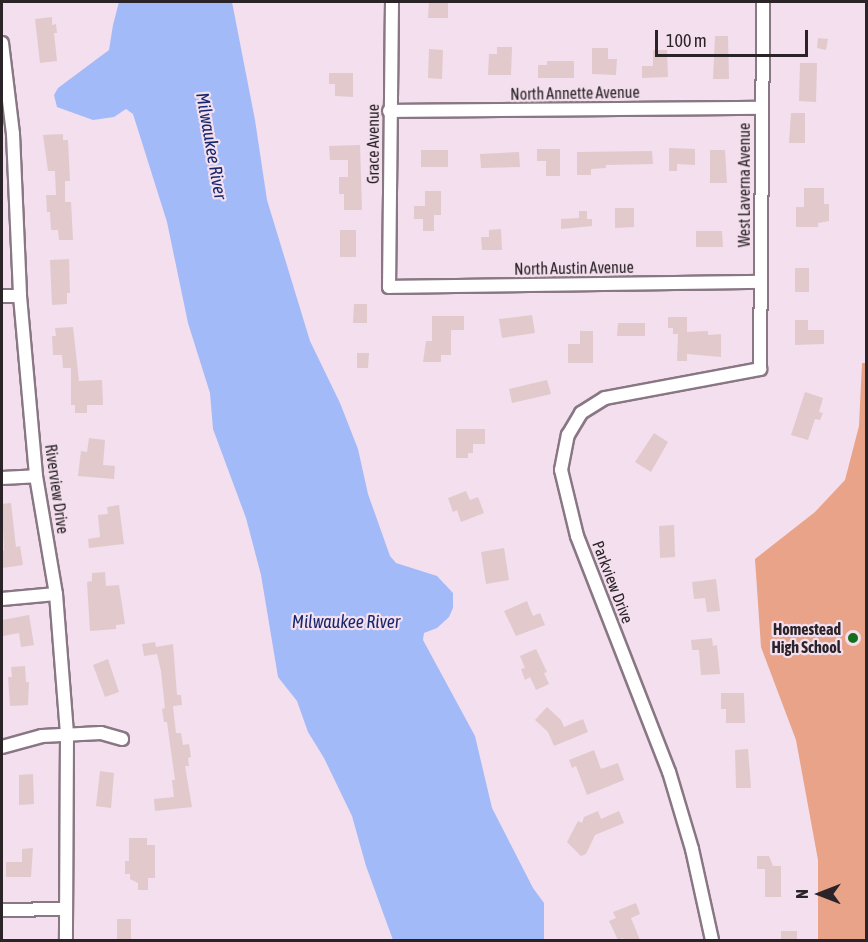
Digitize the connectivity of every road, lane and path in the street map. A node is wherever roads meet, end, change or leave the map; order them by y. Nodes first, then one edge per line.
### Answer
1 (392, 2) edge
2 (763, 2) edge
3 (2, 43) edge
4 (760, 108) junction
5 (389, 111) junction
6 (7, 134) edge
7 (760, 282) junction
8 (389, 286) joint
9 (2, 296) edge
10 (20, 296) junction
11 (760, 369) joint
12 (36, 476) junction
13 (2, 478) edge
14 (56, 594) junction
15 (2, 599) edge
16 (67, 735) junction
17 (122, 739) dead end
18 (2, 747) edge
19 (66, 909) junction
20 (2, 910) edge
21 (66, 940) edge
22 (712, 940) edge

1 - 5 street, Grace Avenue
2 - 4 street, West Laverna Avenue
3 - 6 street, Riverview Drive
4 - 5 street, North Annette Avenue
4 - 7 street, West Laverna Avenue
5 - 8 street, Grace Avenue
6 - 10 street, Riverview Drive
7 - 8 street, North Austin Avenue
7 - 11 street, West Laverna Avenue
9 - 10 street
10 - 12 street, Riverview Drive
11 - 22 street, Parkview Drive
12 - 13 street
12 - 14 street, Riverview Drive
14 - 15 street
14 - 16 street, Riverview Drive
16 - 17 street
16 - 18 street
16 - 19 street, Riverview Drive
19 - 20 street
19 - 21 street, Riverview Drive

